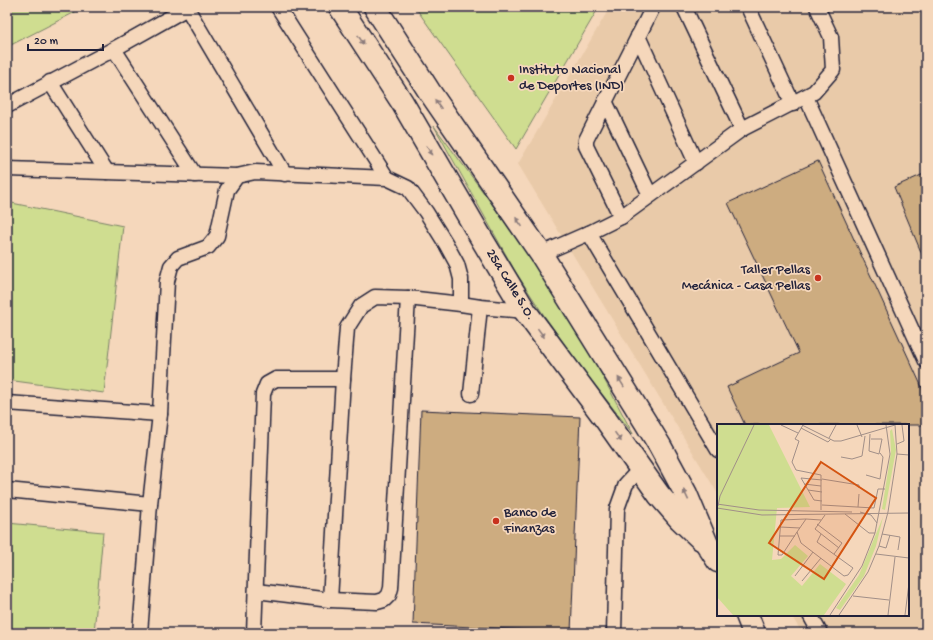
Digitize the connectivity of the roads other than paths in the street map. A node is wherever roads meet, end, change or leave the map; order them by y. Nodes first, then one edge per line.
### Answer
1 (188, 7) edge
2 (278, 7) edge
3 (340, 7) edge
4 (375, 7) edge
5 (653, 7) edge
6 (684, 7) edge
7 (748, 7) edge
8 (818, 7) edge
9 (638, 36) junction
10 (114, 49) junction
11 (50, 82) junction
12 (806, 97) junction
13 (606, 101) junction
14 (793, 104) junction
15 (7, 106) edge
16 (742, 130) junction
17 (696, 163) junction
18 (7, 169) edge
19 (107, 172) junction
20 (285, 174) junction
21 (195, 175) junction
22 (237, 176) junction
23 (387, 178) junction
24 (650, 195) junction
25 (621, 217) junction
26 (589, 233) junction
27 (542, 254) junction
28 (408, 298) junction
29 (461, 304) junction
30 (480, 307) junction
31 (525, 311) junction
32 (926, 361) edge
33 (343, 379) junction
34 (472, 394) dead end
35 (7, 403) edge
36 (160, 414) junction
37 (717, 448) edge
38 (640, 469) junction
39 (7, 490) edge
40 (150, 504) junction
41 (712, 552) edge
42 (256, 591) junction
43 (330, 600) junction
44 (747, 616) edge
45 (755, 616) edge
46 (811, 616) edge
47 (140, 633) edge
48 (254, 633) edge
49 (614, 633) edge
50 (754, 633) edge
51 (766, 633) edge
52 (820, 633) edge

1 - 10 lane
1 - 20 lane
2 - 23 lane
3 -> 31 street, 25a Calle S.O.
27 -> 4 street, 25a Calle S.O.
5 - 9 lane
6 - 16 lane
7 - 14 lane
8 - 12 lane
9 - 13 lane
9 - 17 lane
10 - 11 lane
10 - 21 lane
11 - 15 lane
11 - 19 lane
12 - 14 lane
12 - 32 lane
13 - 24 lane
13 - 25 lane
14 - 16 lane
16 - 17 lane
17 - 24 lane
18 - 19 lane
19 - 21 lane
20 - 22 lane
20 - 23 lane
21 - 22 lane
22 - 36 lane
23 - 29 lane
24 - 25 lane
25 - 26 lane
26 - 27 lane
26 - 37 lane
41 -> 27 street, 25a Calle S.O.
28 - 29 lane
28 - 33 lane
28 - 43 lane
29 - 30 lane
30 - 31 lane
30 - 34 lane
31 -> 38 street, 25a Calle S.O.
33 - 42 lane
33 - 43 lane
35 - 36 lane
36 - 40 lane
38 - 41 street, 25a Calle S.O.
38 - 49 lane
39 - 40 lane
40 - 47 lane
42 - 43 lane
42 - 48 lane
44 - 50 street
45 - 51 street
46 - 52 lane

